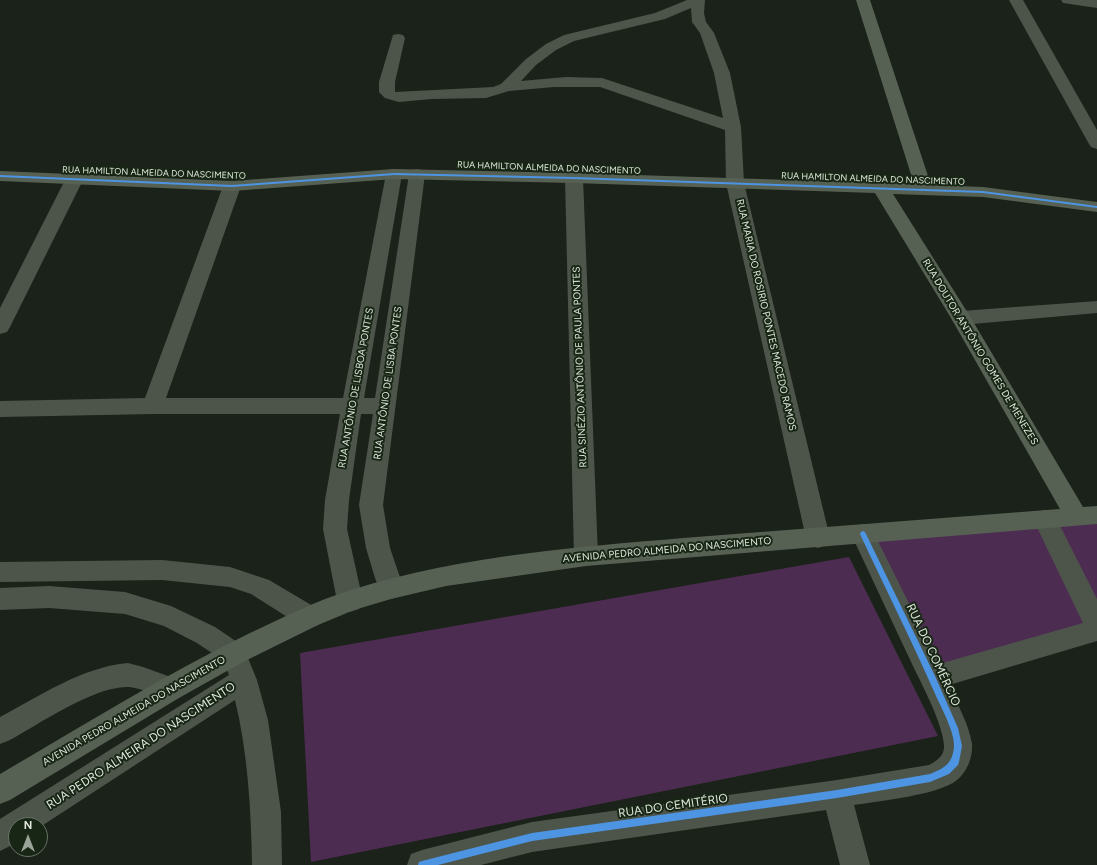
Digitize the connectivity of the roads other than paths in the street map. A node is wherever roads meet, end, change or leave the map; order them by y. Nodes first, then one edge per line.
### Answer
1 (864, 0) edge
2 (1016, 0) edge
3 (1068, 0) edge
4 (698, 1) edge
5 (1097, 4) edge
6 (398, 38) dead end
7 (506, 87) junction
8 (733, 127) junction
9 (1097, 144) edge
10 (394, 174) junction
11 (417, 174) junction
12 (0, 176) edge
13 (574, 178) junction
14 (74, 180) junction
15 (735, 183) junction
16 (232, 186) junction
17 (881, 189) junction
18 (924, 190) junction
19 (1097, 207) edge
20 (1097, 307) edge
21 (961, 318) junction
22 (0, 327) edge
23 (352, 405) junction
24 (153, 406) junction
25 (385, 406) junction
26 (0, 409) edge
27 (1087, 516) edge
28 (1045, 519) junction
29 (863, 534) junction
30 (818, 538) junction
31 (586, 556) junction
32 (0, 572) edge
33 (391, 589) junction
34 (0, 599) edge
35 (350, 601) junction
36 (309, 617) junction
37 (1097, 625) edge
38 (1097, 630) edge
39 (234, 654) junction
40 (932, 678) junction
41 (244, 680) junction
42 (169, 689) junction
43 (0, 731) edge
44 (930, 778) joint
45 (0, 790) edge
46 (837, 794) junction
47 (30, 817) edge
48 (267, 865) edge
49 (422, 865) edge
50 (855, 865) edge

1 - 18 street
2 - 9 street
3 - 5 street
4 - 7 street
4 - 8 street, RUA MARIA DO ROSIRIO PONTES MACEDO RAMOS
6 - 7 street
7 - 8 street
8 - 15 street, RUA MARIA DO ROSIRIO PONTES MACEDO RAMOS
10 - 11 street, RUA HAMILTON ALMEIDA DO NASCIMENTO
10 - 16 street, RUA HAMILTON ALMEIDA DO NASCIMENTO
10 - 23 street, RUA ANTÔNIO DE LISBOA PONTES
11 - 13 street, RUA HAMILTON ALMEIDA DO NASCIMENTO
11 - 25 street, RUA ANTÔNIO DE LISBA PONTES
12 - 14 street, RUA HAMILTON ALMEIDA DO NASCIMENTO
13 - 15 street, RUA HAMILTON ALMEIDA DO NASCIMENTO
13 - 31 street, RUA SINÉZIO ANTÔNIO DE PAULA PONTES
14 - 16 street, RUA HAMILTON ALMEIDA DO NASCIMENTO
14 - 22 street
15 - 17 street, RUA HAMILTON ALMEIDA DO NASCIMENTO
15 - 30 street, RUA MARIA DO ROSIRIO PONTES MACEDO RAMOS
16 - 24 street
17 - 18 street, RUA HAMILTON ALMEIDA DO NASCIMENTO
17 - 21 street, RUA DOUTOR ANTÔNIO GOMES DE MENEZES
18 - 19 street, RUA HAMILTON ALMEIDA DO NASCIMENTO
20 - 21 street
21 - 27 street, RUA DOUTOR ANTÔNIO GOMES DE MENEZES
23 - 24 street
23 - 25 street
23 - 35 street, RUA ANTÔNIO DE LISBOA PONTES
24 - 26 street
25 - 33 street, RUA ANTÔNIO DE LISBA PONTES
27 - 28 street, AVENIDA PEDRO ALMEIDA DO NASCIMENTO
28 - 29 street, AVENIDA PEDRO ALMEIDA DO NASCIMENTO
28 - 37 street
29 - 30 street, AVENIDA PEDRO ALMEIDA DO NASCIMENTO
29 - 40 street, RUA DO COMÉRCIO
30 - 31 street, AVENIDA PEDRO ALMEIDA DO NASCIMENTO
31 - 33 street, AVENIDA PEDRO ALMEIDA DO NASCIMENTO
32 - 36 street
33 - 35 street, AVENIDA PEDRO ALMEIDA DO NASCIMENTO
34 - 39 street
35 - 36 street, AVENIDA PEDRO ALMEIDA DO NASCIMENTO
36 - 39 street, AVENIDA PEDRO ALMEIDA DO NASCIMENTO
38 - 40 street
39 - 41 street
39 - 42 street, AVENIDA PEDRO ALMEIDA DO NASCIMENTO
40 - 44 street, RUA DO COMÉRCIO
41 - 47 street, RUA PEDRO ALMEIRA DO NASCIMENTO
41 - 48 street
42 - 43 street
42 - 45 street, AVENIDA PEDRO ALMEIDA DO NASCIMENTO
44 - 46 street, RUA DO CEMITÉRIO
46 - 49 street, RUA DO CEMITÉRIO
46 - 50 street

